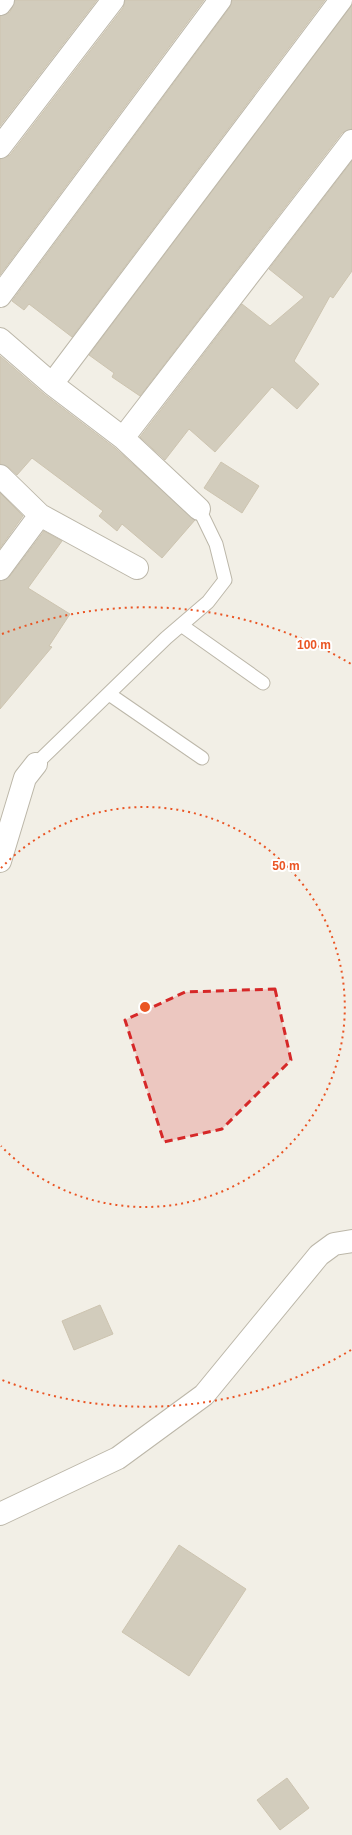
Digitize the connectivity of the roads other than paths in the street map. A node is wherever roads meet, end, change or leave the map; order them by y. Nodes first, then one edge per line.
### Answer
1 (3, 0) edge
2 (113, 0) edge
3 (220, 0) edge
4 (341, 0) edge
5 (0, 4) edge
6 (352, 141) edge
7 (0, 147) edge
8 (0, 296) edge
9 (0, 339) edge
10 (52, 384) junction
11 (123, 438) junction
12 (0, 476) edge
13 (199, 509) joint
14 (40, 515) junction
15 (138, 568) dead end
16 (0, 569) edge
17 (181, 625) junction
18 (263, 683) dead end
19 (109, 694) junction
20 (202, 758) dead end
21 (36, 764) joint
22 (0, 861) edge
23 (352, 1241) edge
24 (0, 1514) edge

1 - 5 street
2 - 7 street
3 - 8 street
4 - 10 street
6 - 11 street
9 - 10 street
10 - 11 street
11 - 13 street
12 - 14 street
13 - 17 lane
14 - 15 street
14 - 16 street
17 - 18 lane
17 - 19 lane
19 - 20 lane
19 - 21 lane
21 - 22 street
23 - 24 street

